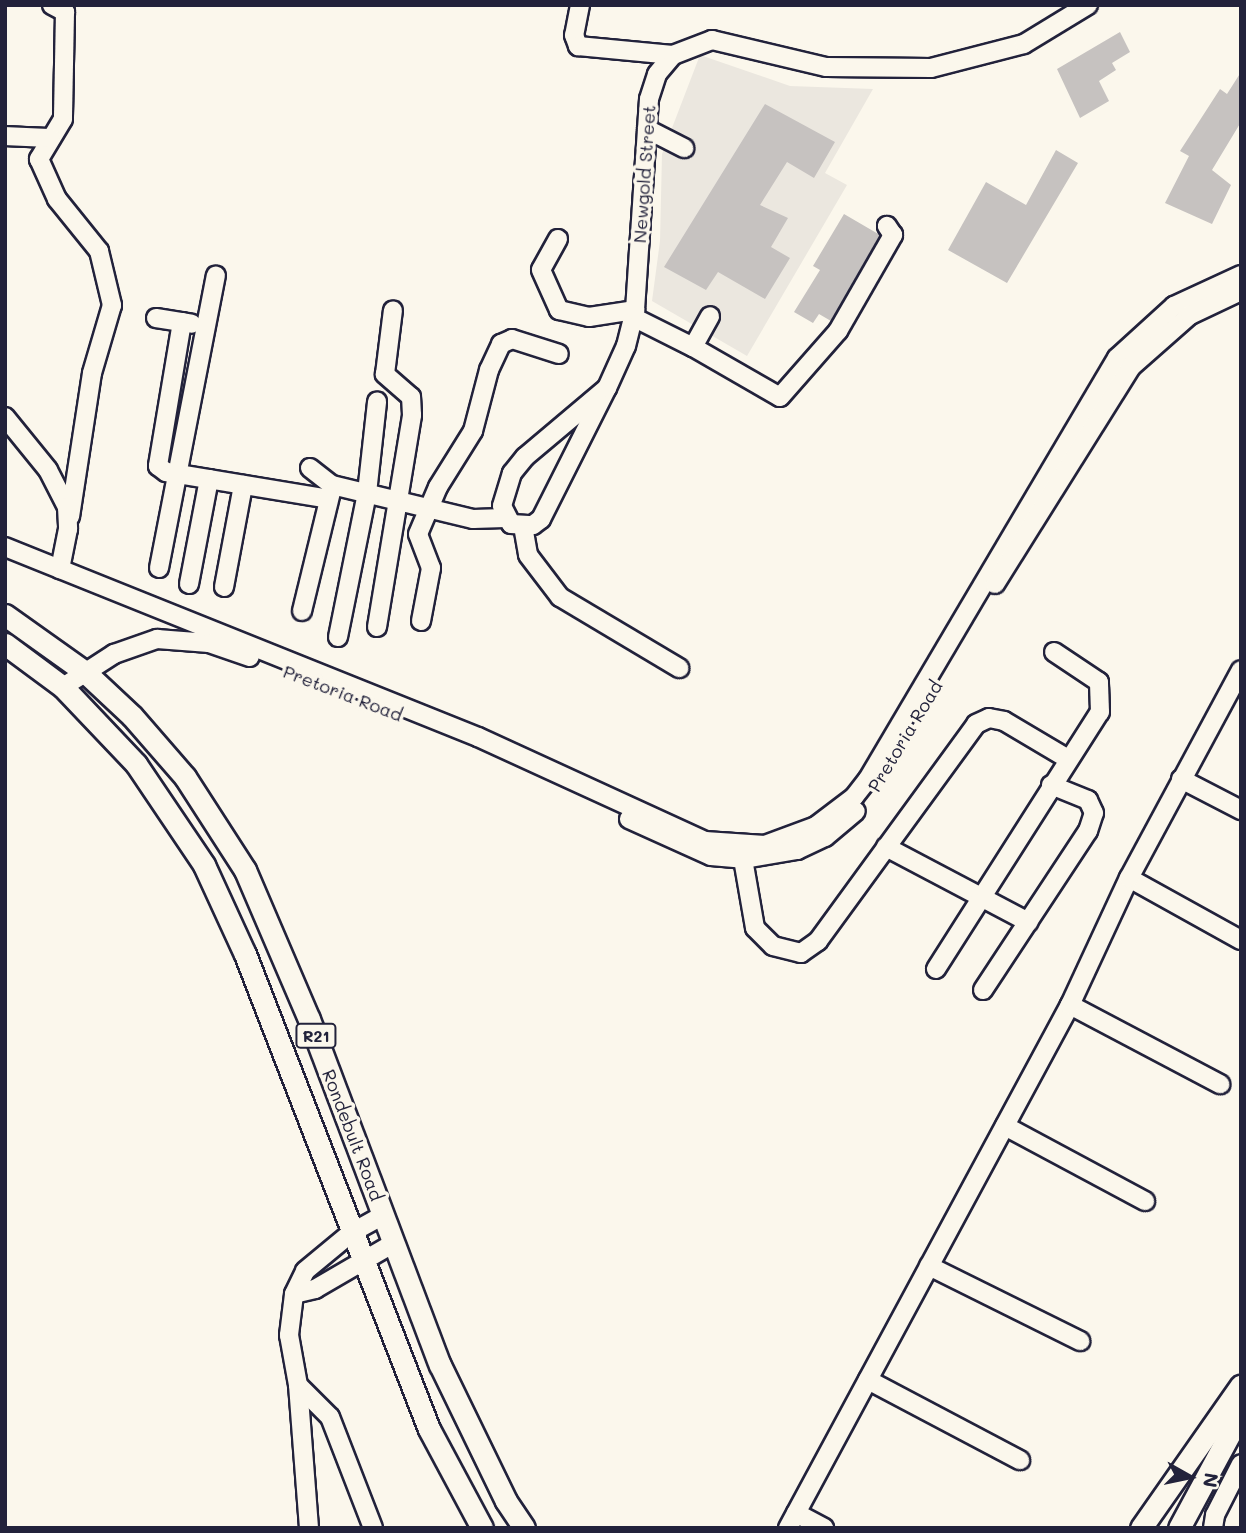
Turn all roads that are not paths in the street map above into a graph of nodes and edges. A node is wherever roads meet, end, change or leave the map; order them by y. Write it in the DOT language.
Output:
graph roads {
  1 [pos="52,5"];
  2 [pos="580,5"];
  3 [pos="1088,5"];
  4 [pos="673,55"];
  5 [pos="647,129"];
  6 [pos="5,136"];
  7 [pos="51,138"];
  8 [pos="684,148"];
  9 [pos="887,226"];
  10 [pos="558,239"];
  11 [pos="1241,275"];
  12 [pos="216,276"];
  13 [pos="1241,290"];
  14 [pos="393,310"];
  15 [pos="635,314"];
  16 [pos="710,316"];
  17 [pos="156,318"];
  18 [pos="182,322"];
  19 [pos="206,326"];
  20 [pos="693,347"];
  21 [pos="559,354"];
  22 [pos="1115,375"];
  23 [pos="607,388"];
  24 [pos="377,402"];
  25 [pos="5,418"];
  26 [pos="310,468"];
  27 [pos="178,474"];
  28 [pos="209,479"];
  29 [pos="243,485"];
  30 [pos="331,492"];
  31 [pos="367,493"];
  32 [pos="398,501"];
  33 [pos="432,509"];
  34 [pos="70,516"];
  35 [pos="505,518"];
  36 [pos="523,526"];
  37 [pos="5,547"];
  38 [pos="159,568"];
  39 [pos="60,569"];
  40 [pos="189,584"];
  41 [pos="224,587"];
  42 [pos="302,611"];
  43 [pos="5,615"];
  44 [pos="421,621"];
  45 [pos="377,627"];
  46 [pos="338,637"];
  47 [pos="5,644"];
  48 [pos="1054,652"];
  49 [pos="266,658"];
  50 [pos="679,668"];
  51 [pos="1241,670"];
  52 [pos="85,672"];
  53 [pos="64,687"];
  54 [pos="414,716"];
  55 [pos="1068,759"];
  56 [pos="1181,779"];
  57 [pos="1051,785"];
  58 [pos="1241,810"];
  59 [pos="886,847"];
  60 [pos="765,851"];
  61 [pos="744,859"];
  62 [pos="1129,878"];
  63 [pos="983,895"];
  64 [pos="1028,922"];
  65 [pos="1241,940"];
  66 [pos="936,969"];
  67 [pos="983,990"];
  68 [pos="1070,1005"];
  69 [pos="1220,1084"];
  70 [pos="1005,1126"];
  71 [pos="1145,1201"];
  72 [pos="383,1214"];
  73 [pos="351,1233"];
  74 [pos="394,1242"];
  75 [pos="363,1260"];
  76 [pos="929,1266"];
  77 [pos="294,1294"];
  78 [pos="1080,1341"];
  79 [pos="869,1380"];
  80 [pos="298,1385"];
  81 [pos="1241,1385"];
  82 [pos="1241,1413"];
  83 [pos="1020,1460"];
  84 [pos="1241,1464"];
  85 [pos="792,1520"];
  86 [pos="309,1528"];
  87 [pos="373,1528"];
  88 [pos="482,1528"];
  89 [pos="524,1528"];
  90 [pos="824,1528"];
  91 [pos="1141,1528"];
  92 [pos="1179,1528"];
  93 [pos="1213,1528"];
  1 -- 7 [label="street"];
  2 -- 4 [label="street"];
  3 -- 4 [label="street"];
  4 -- 5 [label="street, Newgold Street"];
  5 -- 8 [label="street"];
  5 -- 15 [label="street, Newgold Street"];
  6 -- 7 [label="street"];
  7 -- 34 [label="street"];
  9 -- 20 [label="street"];
  10 -- 15 [label="street"];
  11 -- 22 [label="street, Pretoria Road"];
  12 -- 19 [label="street"];
  13 -- 22 [label="street, Pretoria Road"];
  14 -- 32 [label="street"];
  15 -- 20 [label="street"];
  15 -- 23 [label="street, Newgold Street"];
  16 -- 20 [label="street"];
  17 -- 18 [label="street"];
  18 -- 19 [label="street"];
  18 -- 27 [label="street"];
  19 -- 27 [label="street"];
  21 -- 33 [label="street"];
  22 -- 60 [label="street, Pretoria Road"];
  23 -- 35 [label="street"];
  23 -- 36 [label="street, Newgold Street"];
  24 -- 31 [label="street"];
  25 -- 34 [label="street"];
  26 -- 30 [label="street"];
  27 -- 28 [label="street"];
  27 -- 38 [label="street"];
  28 -- 29 [label="street"];
  28 -- 40 [label="street"];
  29 -- 30 [label="street"];
  29 -- 41 [label="street"];
  30 -- 31 [label="street"];
  30 -- 42 [label="street"];
  31 -- 32 [label="street"];
  31 -- 46 [label="street"];
  32 -- 33 [label="street"];
  32 -- 45 [label="street"];
  33 -- 35 [label="street"];
  33 -- 44 [label="street"];
  34 -- 39 [label="street"];
  35 -- 36 [label="street"];
  36 -- 50 [label="street"];
  37 -- 39 [label="street"];
  39 -- 49 [label="street"];
  43 -- 52 [label="main road, Rondebult Road / R21"];
  47 -- 53 [label="main road, Rondebult Road / R21"];
  48 -- 55 [label="street"];
  49 -- 52 [label="street"];
  49 -- 54 [label="street, Pretoria Road"];
  51 -- 56 [label="street"];
  52 -- 53 [label="street"];
  52 -- 72 [label="main road, Rondebult Road / R21"];
  53 -- 73 [label="main road, Rondebult Road / R21"];
  54 -- 60 [label="street, Pretoria Road"];
  54 -- 61 [label="street, Pretoria Road"];
  55 -- 57 [label="street"];
  55 -- 59 [label="street"];
  56 -- 58 [label="street"];
  56 -- 62 [label="street"];
  57 -- 63 [label="street"];
  57 -- 64 [label="street"];
  59 -- 61 [label="street"];
  59 -- 63 [label="street"];
  60 -- 61 [label="street, Pretoria Road"];
  62 -- 65 [label="street"];
  62 -- 68 [label="street"];
  63 -- 64 [label="street"];
  63 -- 66 [label="street"];
  64 -- 67 [label="street"];
  68 -- 69 [label="street"];
  68 -- 70 [label="street"];
  70 -- 71 [label="street"];
  70 -- 76 [label="street"];
  72 -- 73 [label="street"];
  72 -- 74 [label="main road, Rondebult Road / R21"];
  73 -- 75 [label="main road, Rondebult Road / R21"];
  73 -- 77 [label="street"];
  74 -- 75 [label="street"];
  74 -- 89 [label="main road, Rondebult Road / R21"];
  75 -- 77 [label="street"];
  75 -- 88 [label="main road, Rondebult Road / R21"];
  76 -- 78 [label="street"];
  76 -- 79 [label="street"];
  77 -- 80 [label="street"];
  79 -- 83 [label="street"];
  79 -- 85 [label="street"];
  80 -- 86 [label="street"];
  80 -- 87 [label="street"];
  81 -- 91 [label="main road"];
  82 -- 92 [label="main road"];
  84 -- 93 [label="street"];
  85 -- 90 [label="street"];
}
